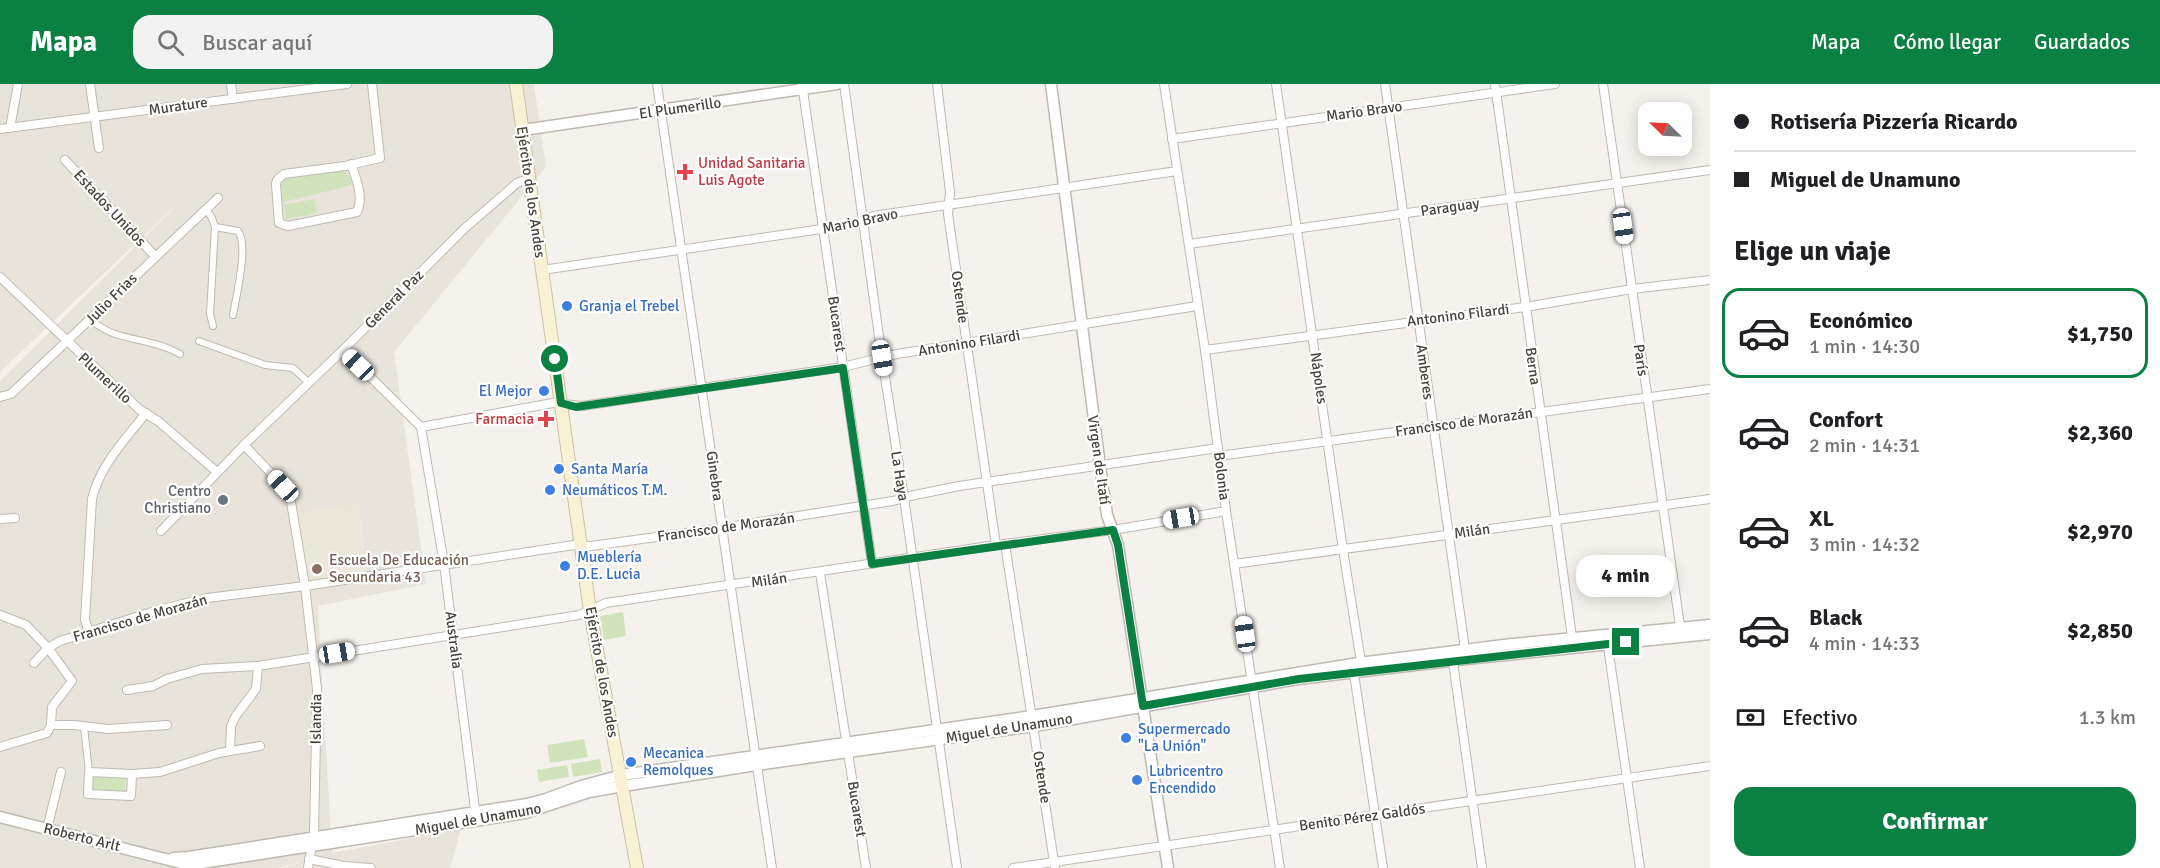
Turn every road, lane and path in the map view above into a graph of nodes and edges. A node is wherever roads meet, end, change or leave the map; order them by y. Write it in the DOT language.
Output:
graph roads {
  1 [pos="18,84"];
  2 [pos="90,84"];
  3 [pos="231,84"];
  4 [pos="347,84"];
  5 [pos="372,84"];
  6 [pos="516,84"];
  7 [pos="657,84"];
  8 [pos="837,84"];
  9 [pos="844,84"];
  10 [pos="937,84"];
  11 [pos="1051,84"];
  12 [pos="1164,84"];
  13 [pos="1276,84"];
  14 [pos="1385,84"];
  15 [pos="1555,84"];
  16 [pos="1603,84"];
  17 [pos="802,87"];
  18 [pos="1495,88"];
  19 [pos="233,99"];
  20 [pos="1389,108"];
  21 [pos="661,110"];
  22 [pos="94,117"];
  23 [pos="1282,122"];
  24 [pos="10,128"];
  25 [pos="0,129"];
  26 [pos="523,130"];
  27 [pos="1172,139"];
  28 [pos="99,148"];
  29 [pos="65,160"];
  30 [pos="351,164"];
  31 [pos="1710,170"];
  32 [pos="1177,171"];
  33 [pos="530,178"];
  34 [pos="1618,183"];
  35 [pos="1065,188"];
  36 [pos="218,198"];
  37 [pos="1510,198"];
  38 [pos="949,205"];
  39 [pos="206,209"];
  40 [pos="1403,214"];
  41 [pos="864,220"];
  42 [pos="215,227"];
  43 [pos="824,228"];
  44 [pos="1297,228"];
  45 [pos="1189,244"];
  46 [pos="682,250"];
  47 [pos="155,256"];
  48 [pos="542,270"];
  49 [pos="0,277"];
  50 [pos="1710,280"];
  51 [pos="1632,289"];
  52 [pos="1197,306"];
  53 [pos="1525,306"];
  54 [pos="233,315"];
  55 [pos="89,320"];
  56 [pos="1418,320"];
  57 [pos="213,326"];
  58 [pos="1081,326"];
  59 [pos="1313,335"];
  60 [pos="199,341"];
  61 [pos="67,342"];
  62 [pos="967,343"];
  63 [pos="343,350"];
  64 [pos="1205,350"];
  65 [pos="180,354"];
  66 [pos="882,358"];
  67 [pos="843,368"];
  68 [pos="309,383"];
  69 [pos="703,389"];
  70 [pos="1710,389"];
  71 [pos="2,397"];
  72 [pos="1646,397"];
  73 [pos="561,403"];
  74 [pos="1539,411"];
  75 [pos="146,413"];
  76 [pos="1434,426"];
  77 [pos="421,427"];
  78 [pos="1328,442"];
  79 [pos="244,445"];
  80 [pos="1219,452"];
  81 [pos="1100,466"];
  82 [pos="217,472"];
  83 [pos="988,482"];
  84 [pos="904,498"];
  85 [pos="1710,499"];
  86 [pos="864,506"];
  87 [pos="1662,506"];
  88 [pos="1226,511"];
  89 [pos="15,518"];
  90 [pos="0,519"];
  91 [pos="1555,519"];
  92 [pos="722,528"];
  93 [pos="1113,530"];
  94 [pos="161,531"];
  95 [pos="1449,534"];
  96 [pos="1001,545"];
  97 [pos="582,546"];
  98 [pos="1343,550"];
  99 [pos="912,557"];
  100 [pos="444,564"];
  101 [pos="872,564"];
  102 [pos="1234,564"];
  103 [pos="820,573"];
  104 [pos="305,586"];
  105 [pos="730,586"];
  106 [pos="590,611"];
  107 [pos="0,615"];
  108 [pos="1710,625"];
  109 [pos="89,632"];
  110 [pos="1680,632"];
  111 [pos="453,634"];
  112 [pos="1710,634"];
  113 [pos="1607,640"];
  114 [pos="1572,643"];
  115 [pos="48,648"];
  116 [pos="1466,654"];
  117 [pos="1452,656"];
  118 [pos="314,657"];
  119 [pos="34,663"];
  120 [pos="258,666"];
  121 [pos="1357,667"];
  122 [pos="1253,684"];
  123 [pos="127,690"];
  124 [pos="1142,702"];
  125 [pos="1033,721"];
  126 [pos="51,725"];
  127 [pos="167,725"];
  128 [pos="84,727"];
  129 [pos="937,734"];
  130 [pos="260,746"];
  131 [pos="0,747"];
  132 [pos="847,747"];
  133 [pos="230,751"];
  134 [pos="756,760"];
  135 [pos="1710,765"];
  136 [pos="61,772"];
  137 [pos="89,772"];
  138 [pos="132,774"];
  139 [pos="1627,778"];
  140 [pos="622,781"];
  141 [pos="1473,801"];
  142 [pos="1375,814"];
  143 [pos="0,817"];
  144 [pos="476,817"];
  145 [pos="47,829"];
  146 [pos="1275,830"];
  147 [pos="313,842"];
  148 [pos="1166,845"];
  149 [pos="309,864"];
  150 [pos="1055,865"];
  151 [pos="371,868"];
  152 [pos="637,868"];
  153 [pos="772,868"];
  154 [pos="866,868"];
  155 [pos="957,868"];
  156 [pos="1013,868"];
  157 [pos="1168,868"];
  158 [pos="1280,868"];
  159 [pos="1383,868"];
  160 [pos="1482,868"];
  161 [pos="1640,868"];
  1 -- 24 [label="street"];
  2 -- 22 [label="street"];
  3 -- 19 [label="street"];
  4 -- 19 [label="street, Murature"];
  5 -- 30 [label="street"];
  6 -- 26 [label="main road, Ejército de los Andes"];
  7 -- 21 [label="street, Ginebra"];
  8 -- 17 [label="street, El Plumerillo"];
  9 -- 41 [label="street, La Haya"];
  10 -- 38 [label="street, Ostende"];
  11 -- 35 [label="street, Virgen de Itatí"];
  12 -- 27 [label="street, Bolonia"];
  13 -- 23 [label="street, Nápoles"];
  14 -- 20 [label="street, Amberes"];
  15 -- 18 [label="street, Mario Bravo"];
  16 -- 34 [label="street, París"];
  17 -- 21 [label="street, El Plumerillo"];
  17 -- 43 [label="street, Bucarest"];
  18 -- 20 [label="street, Mario Bravo"];
  18 -- 37 [label="street, Berna"];
  19 -- 22 [label="street, Murature"];
  20 -- 23 [label="street, Mario Bravo"];
  20 -- 40 [label="street, Amberes"];
  21 -- 26 [label="street, El Plumerillo"];
  21 -- 46 [label="street, Ginebra"];
  22 -- 24 [label="street, Murature"];
  22 -- 28 [label="street"];
  23 -- 27 [label="street, Mario Bravo"];
  23 -- 44 [label="street, Nápoles"];
  24 -- 25 [label="street, Murature"];
  26 -- 33 [label="main road, Ejército de los Andes"];
  27 -- 32 [label="street, Bolonia"];
  29 -- 47 [label="street, Estados Unidos"];
  30 -- 30 [label="street"];
  31 -- 34 [label="street, Paraguay"];
  32 -- 35 [label="street, Mario Bravo"];
  32 -- 45 [label="street, Bolonia"];
  33 -- 48 [label="main road, Ejército de los Andes"];
  33 -- 63 [label="street, General Paz"];
  34 -- 37 [label="street, Paraguay"];
  34 -- 51 [label="street, París"];
  35 -- 38 [label="street, Mario Bravo"];
  35 -- 58 [label="street, Virgen de Itatí"];
  36 -- 39 [label="street, Julio Frias"];
  37 -- 40 [label="street, Paraguay"];
  37 -- 53 [label="street, Berna"];
  38 -- 41 [label="street, Mario Bravo"];
  38 -- 62 [label="street, Ostende"];
  39 -- 42 [label="street"];
  39 -- 47 [label="street, Julio Frias"];
  40 -- 44 [label="street, Paraguay"];
  40 -- 56 [label="street, Amberes"];
  41 -- 43 [label="street, Mario Bravo"];
  41 -- 66 [label="street, La Haya"];
  42 -- 54 [label="street"];
  42 -- 57 [label="street"];
  43 -- 46 [label="street, Mario Bravo"];
  43 -- 67 [label="street, Bucarest"];
  44 -- 45 [label="street, Paraguay"];
  44 -- 59 [label="street, Nápoles"];
  45 -- 52 [label="street, Bolonia"];
  46 -- 48 [label="street, Mario Bravo"];
  46 -- 69 [label="street, Ginebra"];
  47 -- 55 [label="street, Julio Frias"];
  48 -- 73 [label="main road, Ejército de los Andes"];
  49 -- 61 [label="street, Plumerillo"];
  50 -- 51 [label="street, Antonino Filardi"];
  51 -- 53 [label="street, Antonino Filardi"];
  51 -- 72 [label="street, París"];
  52 -- 58 [label="street, Antonino Filardi"];
  52 -- 64 [label="street, Bolonia"];
  53 -- 56 [label="street, Antonino Filardi"];
  53 -- 74 [label="street, Berna"];
  55 -- 61 [label="street, Julio Frias"];
  55 -- 65 [label="street"];
  56 -- 59 [label="street, Antonino Filardi"];
  56 -- 76 [label="street, Amberes"];
  58 -- 62 [label="street, Antonino Filardi"];
  58 -- 81 [label="street, Virgen de Itatí"];
  59 -- 64 [label="street, Antonino Filardi"];
  59 -- 78 [label="street, Nápoles"];
  60 -- 68 [label="street"];
  61 -- 71 [label="street, Julio Frias"];
  61 -- 75 [label="street, Plumerillo"];
  62 -- 66 [label="street, Antonino Filardi"];
  62 -- 83 [label="street, Ostende"];
  63 -- 68 [label="street, General Paz"];
  63 -- 77 [label="street"];
  64 -- 80 [label="street, Bolonia"];
  66 -- 67 [label="street, Antonino Filardi"];
  66 -- 84 [label="street, La Haya"];
  67 -- 69 [label="street, Antonino Filardi"];
  67 -- 86 [label="street, Bucarest"];
  68 -- 79 [label="street, General Paz"];
  69 -- 73 [label="street, Antonino Filardi"];
  69 -- 92 [label="street, Ginebra"];
  70 -- 72 [label="street, Francisco de Morazán"];
  72 -- 74 [label="street, Francisco de Morazán"];
  72 -- 87 [label="street, París"];
  73 -- 77 [label="street, Antonino Filardi"];
  73 -- 97 [label="main road, Ejército de los Andes"];
  74 -- 76 [label="street, Francisco de Morazán"];
  74 -- 91 [label="street, Berna"];
  75 -- 82 [label="street, Plumerillo"];
  75 -- 109 [label="street"];
  76 -- 78 [label="street, Francisco de Morazán"];
  76 -- 95 [label="street, Amberes"];
  77 -- 100 [label="street, Australia"];
  78 -- 80 [label="street, Francisco de Morazán"];
  78 -- 98 [label="street, Nápoles"];
  79 -- 82 [label="street, General Paz"];
  79 -- 104 [label="street, Islandia"];
  80 -- 81 [label="street, Francisco de Morazán"];
  80 -- 88 [label="street, Bolonia"];
  81 -- 83 [label="street, Francisco de Morazán"];
  81 -- 93 [label="street, Virgen de Itatí"];
  82 -- 94 [label="street, General Paz"];
  83 -- 84 [label="street, Francisco de Morazán"];
  83 -- 96 [label="street, Ostende"];
  84 -- 86 [label="street, Francisco de Morazán"];
  84 -- 99 [label="street, La Haya"];
  85 -- 87 [label="street, Milán"];
  86 -- 92 [label="street, Francisco de Morazán"];
  86 -- 101 [label="street, Bucarest"];
  87 -- 91 [label="street, Milán"];
  87 -- 110 [label="street, París"];
  88 -- 93 [label="street, Milán"];
  88 -- 102 [label="street, Bolonia"];
  89 -- 90 [label="street"];
  91 -- 95 [label="street, Milán"];
  91 -- 114 [label="street, Berna"];
  92 -- 97 [label="street, Francisco de Morazán"];
  92 -- 105 [label="street, Ginebra"];
  93 -- 96 [label="street, Milán"];
  93 -- 124 [label="street, Virgen de Itatí"];
  95 -- 98 [label="street, Milán"];
  95 -- 116 [label="street, Amberes"];
  96 -- 99 [label="street, Milán"];
  96 -- 125 [label="street, Ostende"];
  97 -- 100 [label="street, Francisco de Morazán"];
  97 -- 106 [label="main road, Ejército de los Andes"];
  98 -- 102 [label="street, Milán"];
  98 -- 121 [label="street, Nápoles"];
  99 -- 101 [label="street, Milán"];
  99 -- 129 [label="street, La Haya"];
  100 -- 104 [label="street, Francisco de Morazán"];
  100 -- 111 [label="street, Australia"];
  101 -- 103 [label="street, Milán"];
  102 -- 122 [label="street, Bolonia"];
  103 -- 105 [label="street, Milán"];
  103 -- 132 [label="street, Bucarest"];
  104 -- 109 [label="street, Francisco de Morazán"];
  104 -- 118 [label="street, Islandia"];
  105 -- 106 [label="street, Milán"];
  105 -- 134 [label="street, Ginebra"];
  106 -- 111 [label="street, Milán"];
  106 -- 140 [label="main road, Ejército de los Andes"];
  107 -- 115 [label="street"];
  108 -- 110 [label="street, Miguel de Unamuno"];
  109 -- 115 [label="street, Francisco de Morazán"];
  110 -- 112 [label="street, Miguel de Unamuno"];
  110 -- 113 [label="street, Miguel de Unamuno"];
  111 -- 118 [label="street, Milán"];
  111 -- 144 [label="street, Australia"];
  113 -- 114 [label="street, Miguel de Unamuno"];
  113 -- 139 [label="street"];
  114 -- 116 [label="street, Miguel de Unamuno"];
  115 -- 119 [label="street"];
  115 -- 126 [label="street"];
  116 -- 117 [label="street, Miguel de Unamuno"];
  117 -- 121 [label="street, Miguel de Unamuno"];
  117 -- 141 [label="street"];
  118 -- 120 [label="street, Milán"];
  118 -- 147 [label="street, Islandia"];
  120 -- 123 [label="street, Milán"];
  120 -- 133 [label="street"];
  121 -- 122 [label="street, Miguel de Unamuno"];
  121 -- 142 [label="street, Nápoles"];
  122 -- 124 [label="street, Miguel de Unamuno"];
  122 -- 146 [label="street, Bolonia"];
  124 -- 125 [label="street, Miguel de Unamuno"];
  124 -- 148 [label="street, Virgen de Itatí"];
  125 -- 129 [label="street, Miguel de Unamuno"];
  125 -- 150 [label="street, Ostende"];
  126 -- 128 [label="street"];
  126 -- 131 [label="street"];
  127 -- 128 [label="street"];
  128 -- 137 [label="street"];
  129 -- 132 [label="street, Miguel de Unamuno"];
  129 -- 155 [label="street, La Haya"];
  130 -- 133 [label="street"];
  132 -- 134 [label="street, Miguel de Unamuno"];
  132 -- 154 [label="street, Bucarest"];
  133 -- 138 [label="street"];
  134 -- 140 [label="street, Miguel de Unamuno"];
  134 -- 153 [label="street, Ginebra"];
  135 -- 139 [label="street, Benito Pérez Galdós"];
  136 -- 145 [label="street"];
  137 -- 138 [label="street"];
  137 -- 138 [label="street"];
  139 -- 141 [label="street, Benito Pérez Galdós"];
  139 -- 161 [label="street"];
  140 -- 144 [label="street, Miguel de Unamuno"];
  140 -- 152 [label="main road, Ejército de los Andes"];
  141 -- 142 [label="street, Benito Pérez Galdós"];
  141 -- 160 [label="street"];
  142 -- 146 [label="street, Benito Pérez Galdós"];
  142 -- 159 [label="street, Nápoles"];
  143 -- 145 [label="street, Roberto Arlt"];
  144 -- 147 [label="street, Miguel de Unamuno"];
  145 -- 147 [label="street, Roberto Arlt"];
  146 -- 148 [label="street, Benito Pérez Galdós"];
  146 -- 158 [label="street, Bolonia"];
  147 -- 149 [label="street, Islandia"];
  148 -- 150 [label="street, Benito Pérez Galdós"];
  148 -- 157 [label="street, Virgen de Itatí"];
  149 -- 151 [label="street"];
  150 -- 156 [label="street, Benito Pérez Galdós"];
}
